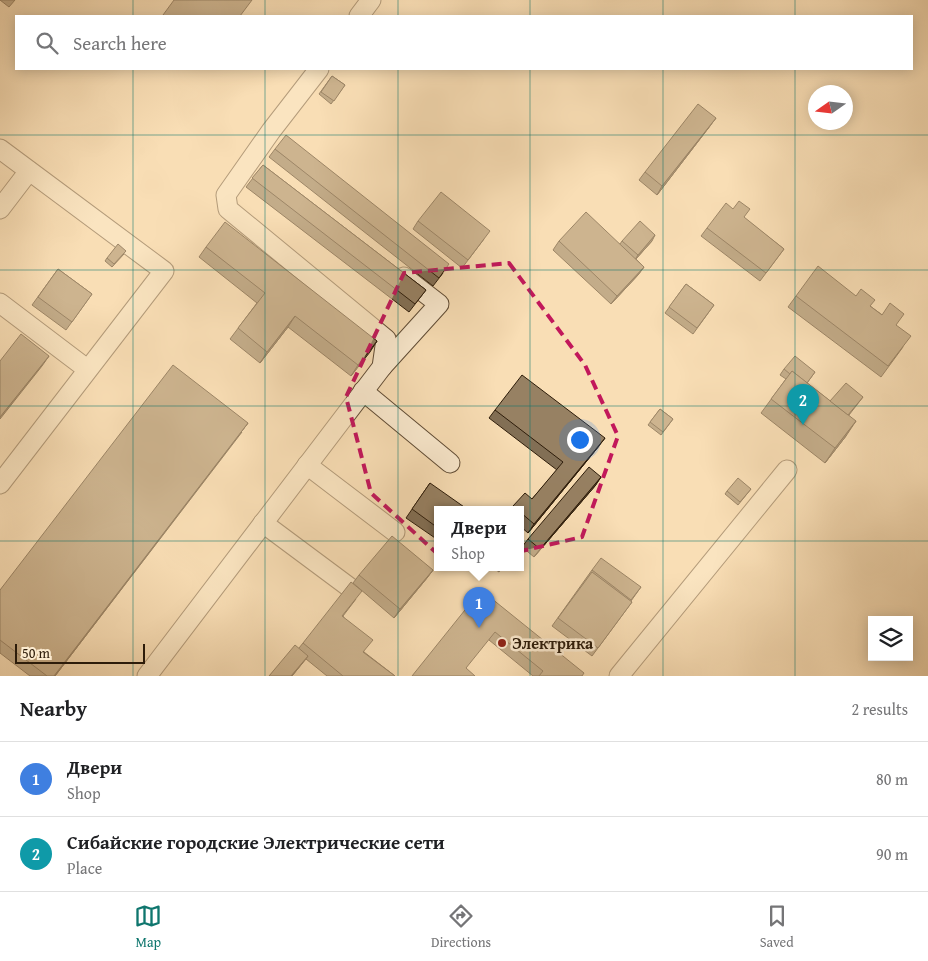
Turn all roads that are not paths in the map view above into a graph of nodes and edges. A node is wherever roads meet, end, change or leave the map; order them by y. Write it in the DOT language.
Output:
graph roads {
  1 [pos="371,0"];
  2 [pos="360,15"];
  3 [pos="317,70"];
  4 [pos="0,149"];
  5 [pos="30,171"];
  6 [pos="0,209"];
  7 [pos="393,268"];
  8 [pos="0,303"];
  9 [pos="382,367"];
  10 [pos="87,369"];
  11 [pos="363,392"];
  12 [pos="450,463"];
  13 [pos="307,465"];
  14 [pos="787,470"];
  15 [pos="0,484"];
  16 [pos="263,523"];
  17 [pos="394,532"];
  18 [pos="349,587"];
  19 [pos="147,676"];
  20 [pos="619,676"];
  1 -- 2 [label="lane"];
  3 -- 9 [label="lane"];
  4 -- 5 [label="lane"];
  5 -- 6 [label="lane"];
  5 -- 10 [label="lane"];
  7 -- 9 [label="lane"];
  8 -- 10 [label="lane"];
  9 -- 11 [label="lane"];
  10 -- 15 [label="lane"];
  11 -- 12 [label="lane"];
  11 -- 13 [label="lane"];
  13 -- 16 [label="lane"];
  13 -- 17 [label="lane"];
  14 -- 20 [label="lane"];
  16 -- 18 [label="lane"];
  16 -- 19 [label="lane"];
}
